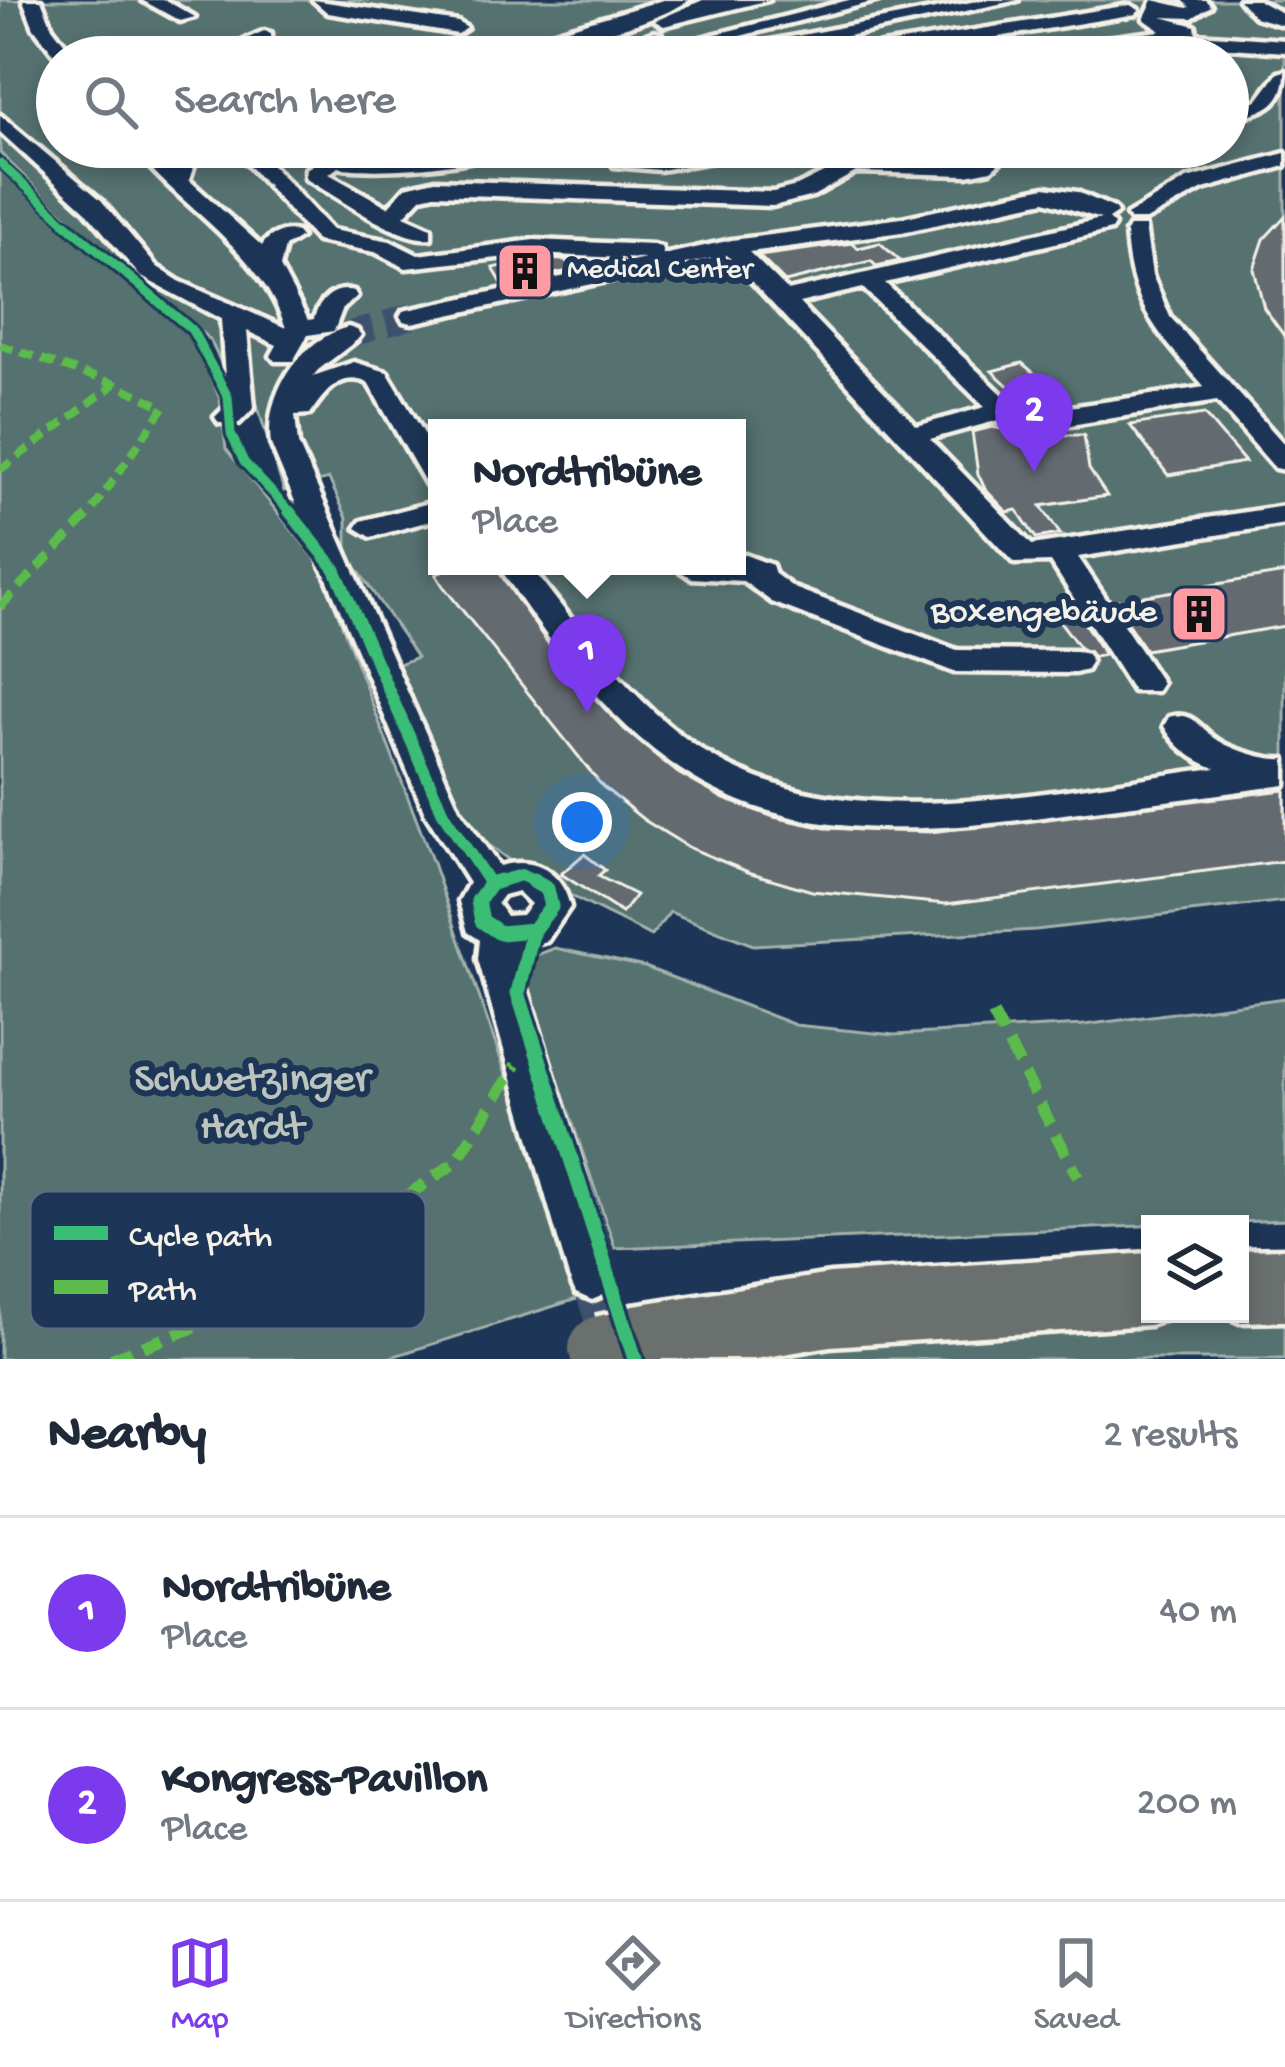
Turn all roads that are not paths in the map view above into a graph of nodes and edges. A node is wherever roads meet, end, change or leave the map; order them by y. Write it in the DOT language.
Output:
graph roads {
  1 [pos="32,0"];
  2 [pos="151,0"];
  3 [pos="297,0"];
  4 [pos="395,0"];
  5 [pos="719,0"];
  6 [pos="760,0"];
  7 [pos="872,0"];
  8 [pos="930,0"];
  9 [pos="1009,0"];
  10 [pos="320,2"];
  11 [pos="1197,4"];
  12 [pos="820,5"];
  13 [pos="1128,5"];
  14 [pos="1255,6"];
  15 [pos="681,8"];
  16 [pos="1156,16"];
  17 [pos="186,17"];
  18 [pos="1285,22"];
  19 [pos="458,28"];
  20 [pos="49,36"];
  21 [pos="566,36"];
  22 [pos="594,36"];
  23 [pos="669,36"];
  24 [pos="710,36"];
  25 [pos="826,36"];
  26 [pos="959,36"];
  27 [pos="1121,36"];
  28 [pos="1212,36"];
  29 [pos="1230,36"];
  30 [pos="1249,41"];
  31 [pos="1285,45"];
  32 [pos="1284,76"];
  33 [pos="1249,108"];
  34 [pos="0,121"];
  35 [pos="36,154"];
  36 [pos="1285,159"];
  37 [pos="52,168"];
  38 [pos="163,168"];
  39 [pos="181,168"];
  40 [pos="262,168"];
  41 [pos="317,168"];
  42 [pos="513,168"];
  43 [pos="847,168"];
  44 [pos="938,168"];
  45 [pos="971,168"];
  46 [pos="1181,168"];
  47 [pos="178,183"];
  48 [pos="532,191"];
  49 [pos="1172,193"];
  50 [pos="390,218"];
  51 [pos="1104,219"];
  52 [pos="1137,223"];
  53 [pos="423,233"];
  54 [pos="289,237"];
  55 [pos="732,247"];
  56 [pos="696,255"];
  57 [pos="268,267"];
  58 [pos="868,280"];
  59 [pos="345,296"];
  60 [pos="782,300"];
  61 [pos="412,316"];
  62 [pos="233,317"];
  63 [pos="296,335"];
  64 [pos="348,335"];
  65 [pos="1222,392"];
  66 [pos="1002,411"];
  67 [pos="229,417"];
  68 [pos="280,431"];
  69 [pos="910,436"];
  70 [pos="1285,463"];
  71 [pos="428,464"];
  72 [pos="428,512"];
  73 [pos="1285,515"];
  74 [pos="371,528"];
  75 [pos="1059,551"];
  76 [pos="753,569"];
  77 [pos="522,575"];
  78 [pos="1075,662"];
  79 [pos="1145,682"];
  80 [pos="1181,726"];
  81 [pos="1282,772"];
  82 [pos="490,884"];
  83 [pos="500,933"];
  84 [pos="592,1277"];
  85 [pos="1285,1285"];
  86 [pos="1249,1286"];
  87 [pos="1141,1290"];
  88 [pos="599,1350"];
  1 -- 20 [label="lane"];
  2 -- 17 [label="lane"];
  3 -- 10 [label="lane"];
  4 -- 10 [label="lane"];
  5 -- 15 [label="lane"];
  6 -- 15 [label="lane"];
  7 -- 12 [label="lane"];
  8 -- 12 [label="lane"];
  9 -- 25 [label="lane"];
  10 -- 19 [label="lane"];
  11 -- 16 [label="lane"];
  11 -- 29 [label="lane"];
  12 -- 23 [label="lane"];
  12 -- 24 [label="lane"];
  13 -- 16 [label="lane"];
  13 -- 26 [label="lane"];
  14 -- 18 [label="lane"];
  14 -- 31 [label="lane"];
  15 -- 21 [label="lane"];
  15 -- 22 [label="lane"];
  16 -- 27 [label="lane"];
  16 -- 28 [label="lane"];
  30 -- 31 [label="lane"];
  32 -- 33 [label="lane"];
  34 -- 35 [label="lane"];
  36 -- 49 [label="lane"];
  37 -- 62 [label="lane"];
  38 -- 47 [label="lane"];
  39 -- 47 [label="lane"];
  40 -- 56 [label="lane"];
  41 -- 50 [label="lane"];
  42 -- 48 [label="lane"];
  43 -- 48 [label="lane"];
  44 -- 45 [label="lane"];
  46 -- 49 [label="lane"];
  47 -- 57 [label="lane"];
  48 -- 50 [label="lane"];
  49 -- 52 [label="lane"];
  50 -- 53 [label="lane"];
  51 -- 52 [label="lane"];
  51 -- 55 [label="lane"];
  51 -- 58 [label="lane"];
  52 -- 65 [label="lane"];
  54 -- 57 [label="lane"];
  55 -- 56 [label="lane"];
  55 -- 60 [label="lane"];
  56 -- 61 [label="lane"];
  57 -- 63 [label="lane"];
  58 -- 60 [label="lane"];
  58 -- 66 [label="lane"];
  59 -- 63 [label="lane"];
  60 -- 69 [label="lane"];
  62 -- 63 [label="lane"];
  62 -- 67 [label="lane"];
  63 -- 68 [label="lane"];
  64 -- 68 [label="lane"];
  65 -- 66 [label="lane"];
  65 -- 70 [label="lane"];
  66 -- 69 [label="lane"];
  68 -- 71 [label="lane"];
  68 -- 82 [label="lane"];
  69 -- 75 [label="lane"];
  72 -- 74 [label="lane"];
  73 -- 75 [label="lane"];
  75 -- 79 [label="lane"];
  76 -- 78 [label="lane"];
  77 -- 81 [label="lane"];
  80 -- 81 [label="lane"];
  82 -- 83 [label="lane"];
  82 -- 83 [label="lane"];
  83 -- 84 [label="lane"];
  85 -- 86 [label="highway"];
  87 -- 88 [label="highway"];
}
